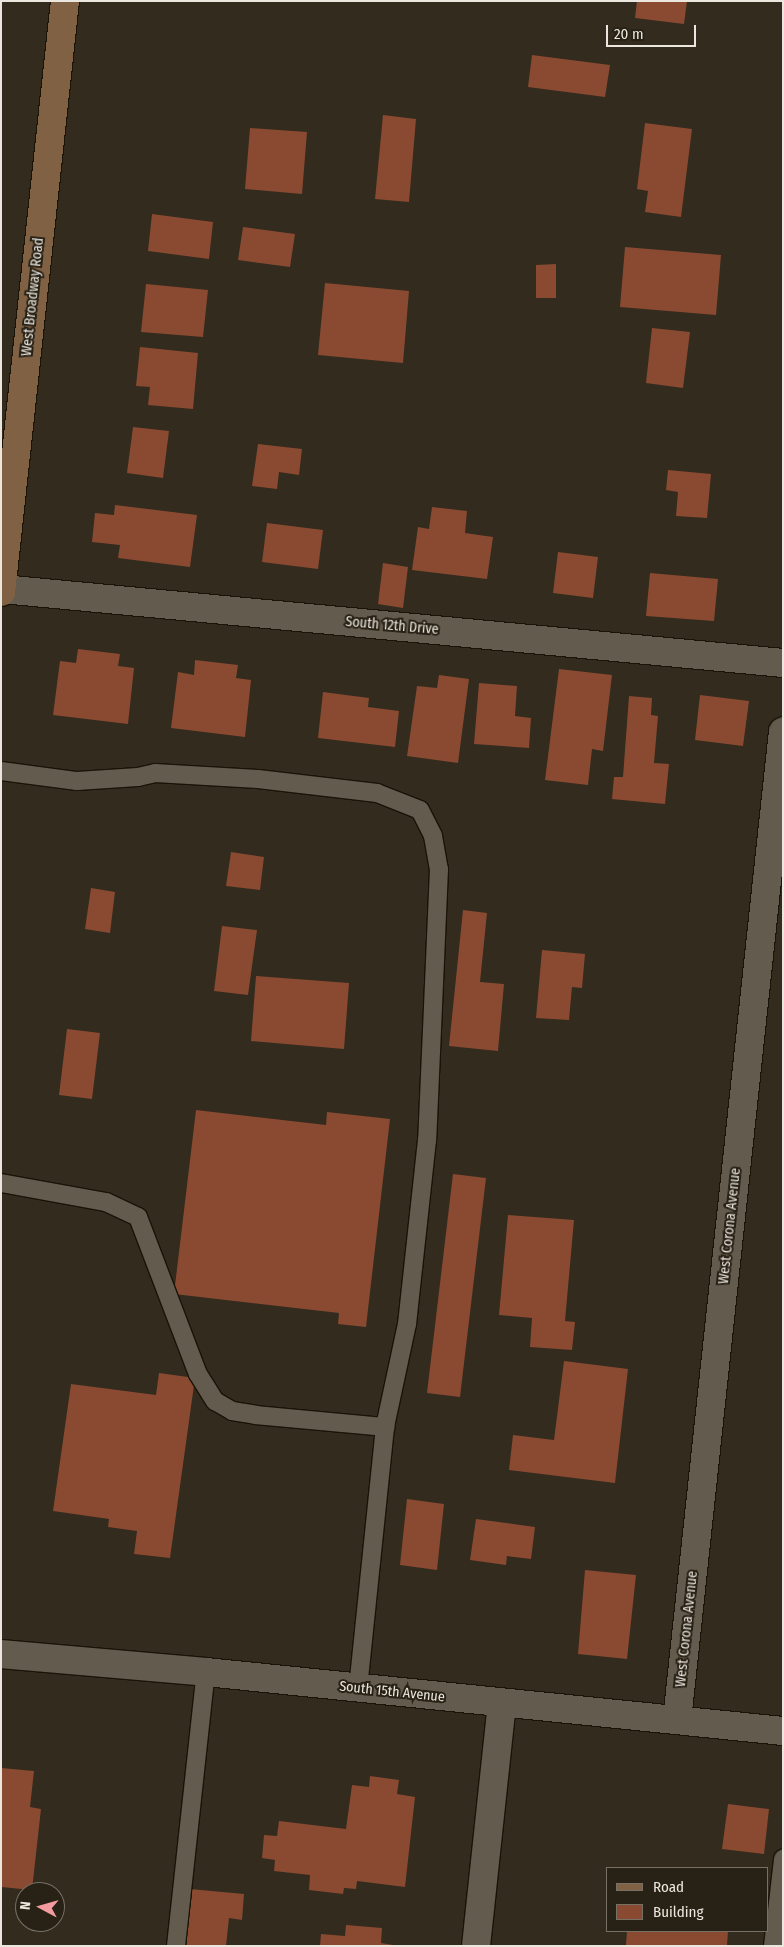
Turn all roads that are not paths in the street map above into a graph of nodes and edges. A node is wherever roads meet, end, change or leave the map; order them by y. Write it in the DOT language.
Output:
graph roads {
  1 [pos="65,1"];
  2 [pos="1,591"];
  3 [pos="783,663"];
  4 [pos="783,732"];
  5 [pos="1,771"];
  6 [pos="1,1183"];
  7 [pos="385,1427"];
  8 [pos="1,1654"];
  9 [pos="206,1672"];
  10 [pos="358,1688"];
  11 [pos="502,1704"];
  12 [pos="677,1720"];
  13 [pos="783,1731"];
  14 [pos="783,1859"];
  15 [pos="176,1946"];
  16 [pos="476,1946"];
  17 [pos="773,1946"];
  1 -- 2 [label="main road, West Broadway Road"];
  2 -- 3 [label="street, South 12th Drive"];
  4 -- 12 [label="street, West Corona Avenue"];
  5 -- 7 [label="lane"];
  6 -- 7 [label="lane"];
  7 -- 10 [label="lane"];
  8 -- 9 [label="street, South 15th Avenue"];
  9 -- 10 [label="street, South 15th Avenue"];
  9 -- 15 [label="lane"];
  10 -- 11 [label="street, South 15th Avenue"];
  11 -- 12 [label="street, South 15th Avenue"];
  11 -- 16 [label="street"];
  12 -- 13 [label="street, South 15th Avenue"];
  14 -- 17 [label="lane"];
}
